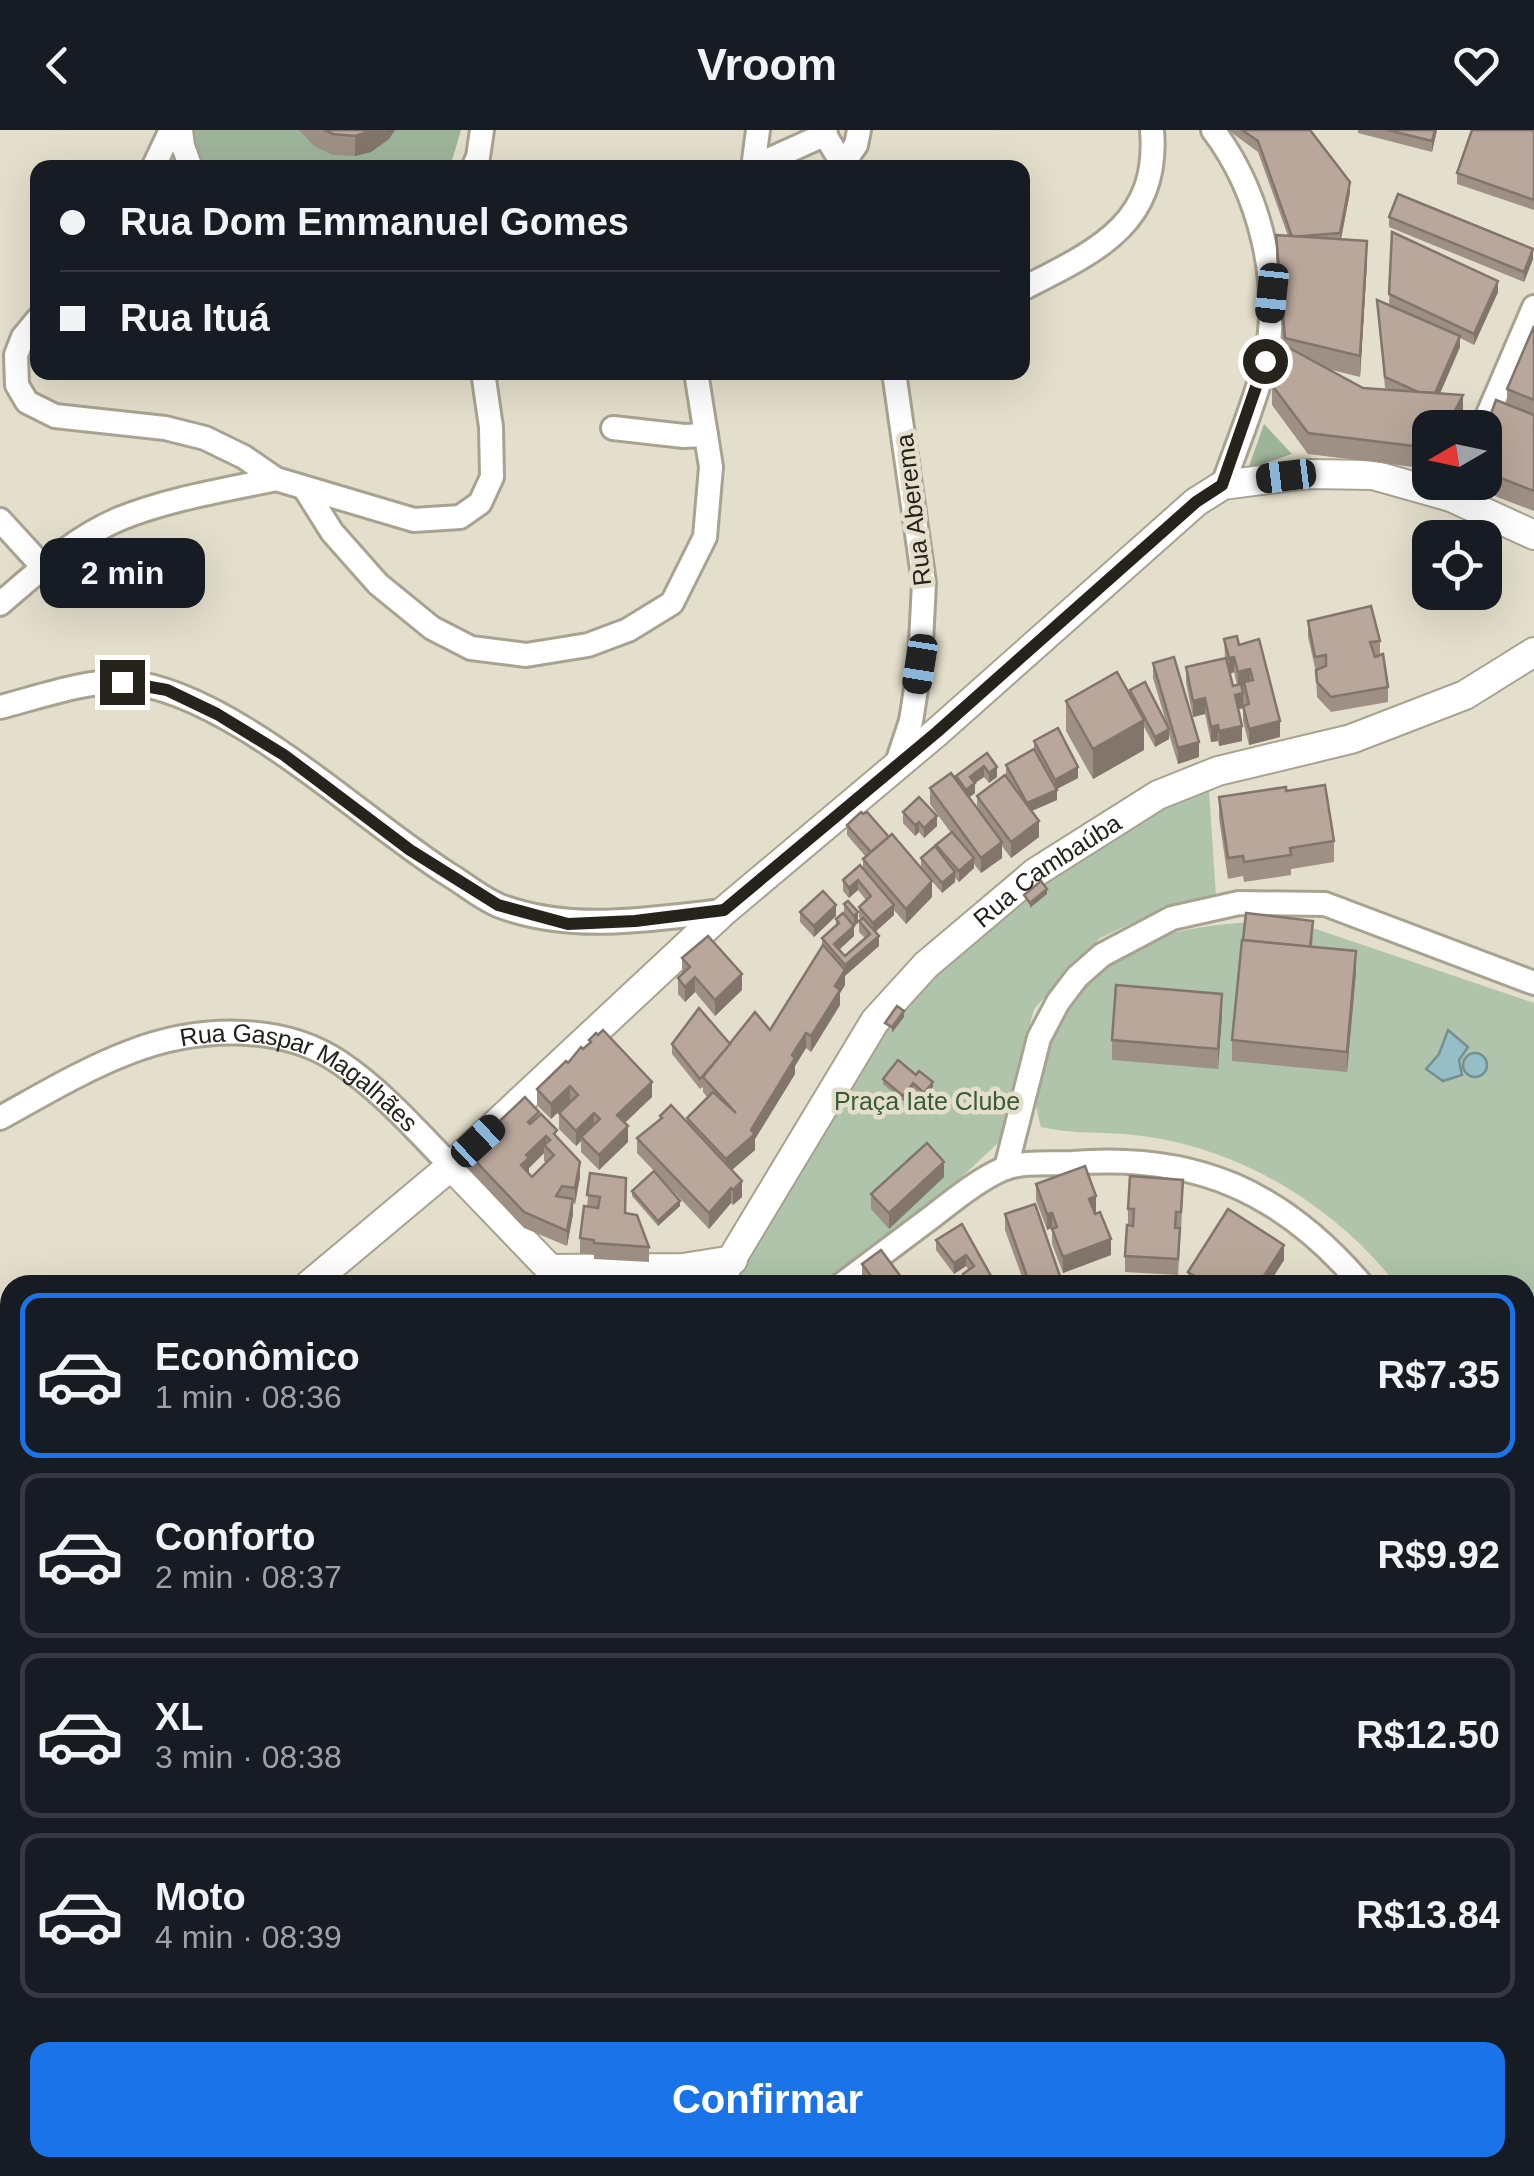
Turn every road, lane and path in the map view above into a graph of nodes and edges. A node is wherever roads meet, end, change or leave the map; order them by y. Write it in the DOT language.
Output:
graph roads {
  1 [pos="172,130"];
  2 [pos="181,130"];
  3 [pos="482,130"];
  4 [pos="758,130"];
  5 [pos="859,130"];
  6 [pos="1152,130"];
  7 [pos="1213,130"];
  8 [pos="824,132"];
  9 [pos="157,160"];
  10 [pos="189,160"];
  11 [pos="477,160"];
  12 [pos="754,160"];
  13 [pos="767,160"];
  14 [pos="841,160"];
  15 [pos="847,160"];
  16 [pos="1030,284"];
  17 [pos="1534,308"];
  18 [pos="30,329"];
  19 [pos="484,380"];
  20 [pos="697,380"];
  21 [pos="902,380"];
  22 [pos="1490,410"];
  23 [pos="613,428"];
  24 [pos="706,435"];
  25 [pos="276,479"];
  26 [pos="1412,482"];
  27 [pos="1222,485"];
  28 [pos="305,489"];
  29 [pos="1472,500"];
  30 [pos="0,520"];
  31 [pos="1534,535"];
  32 [pos="43,568"];
  33 [pos="0,604"];
  34 [pos="1534,652"];
  35 [pos="0,708"];
  36 [pos="896,766"];
  37 [pos="724,910"];
  38 [pos="1534,983"];
  39 [pos="0,1118"];
  40 [pos="451,1166"];
  41 [pos="1006,1168"];
  42 [pos="733,1260"];
  43 [pos="322,1275"];
  44 [pos="549,1275"];
  45 [pos="699,1275"];
  46 [pos="723,1275"];
  47 [pos="854,1275"];
  48 [pos="1352,1275"];
  1 -- 9 [label="street"];
  2 -- 10 [label="street"];
  3 -- 11 [label="street"];
  4 -- 12 [label="street"];
  5 -- 15 [label="street"];
  6 -- 16 [label="street"];
  7 -- 27 [label="street"];
  8 -- 13 [label="street"];
  8 -- 14 [label="street"];
  17 -- 22 [label="street"];
  18 -- 25 [label="street"];
  19 -- 28 [label="street"];
  20 -- 24 [label="street"];
  21 -- 36 [label="street, Rua Aberema"];
  23 -- 24 [label="street"];
  24 -- 28 [label="street"];
  25 -- 28 [label="street"];
  25 -- 32 [label="street"];
  26 -- 27 [label="street"];
  27 -- 36 [label="street"];
  29 -- 31 [label="street"];
  30 -- 32 [label="street"];
  32 -- 33 [label="street"];
  34 -- 42 [label="street, Rua Cambaúba"];
  35 -- 37 [label="street"];
  36 -- 37 [label="street"];
  37 -- 40 [label="street"];
  38 -- 41 [label="street"];
  39 -- 40 [label="street, Rua Gaspar Magalhães"];
  40 -- 43 [label="street"];
  40 -- 44 [label="street, Rua Gaspar Magalhães"];
  41 -- 47 [label="street"];
  41 -- 48 [label="street"];
  42 -- 45 [label="street, Rua Gaspar Magalhães"];
  42 -- 46 [label="street, Rua Cambaúba"];
}
